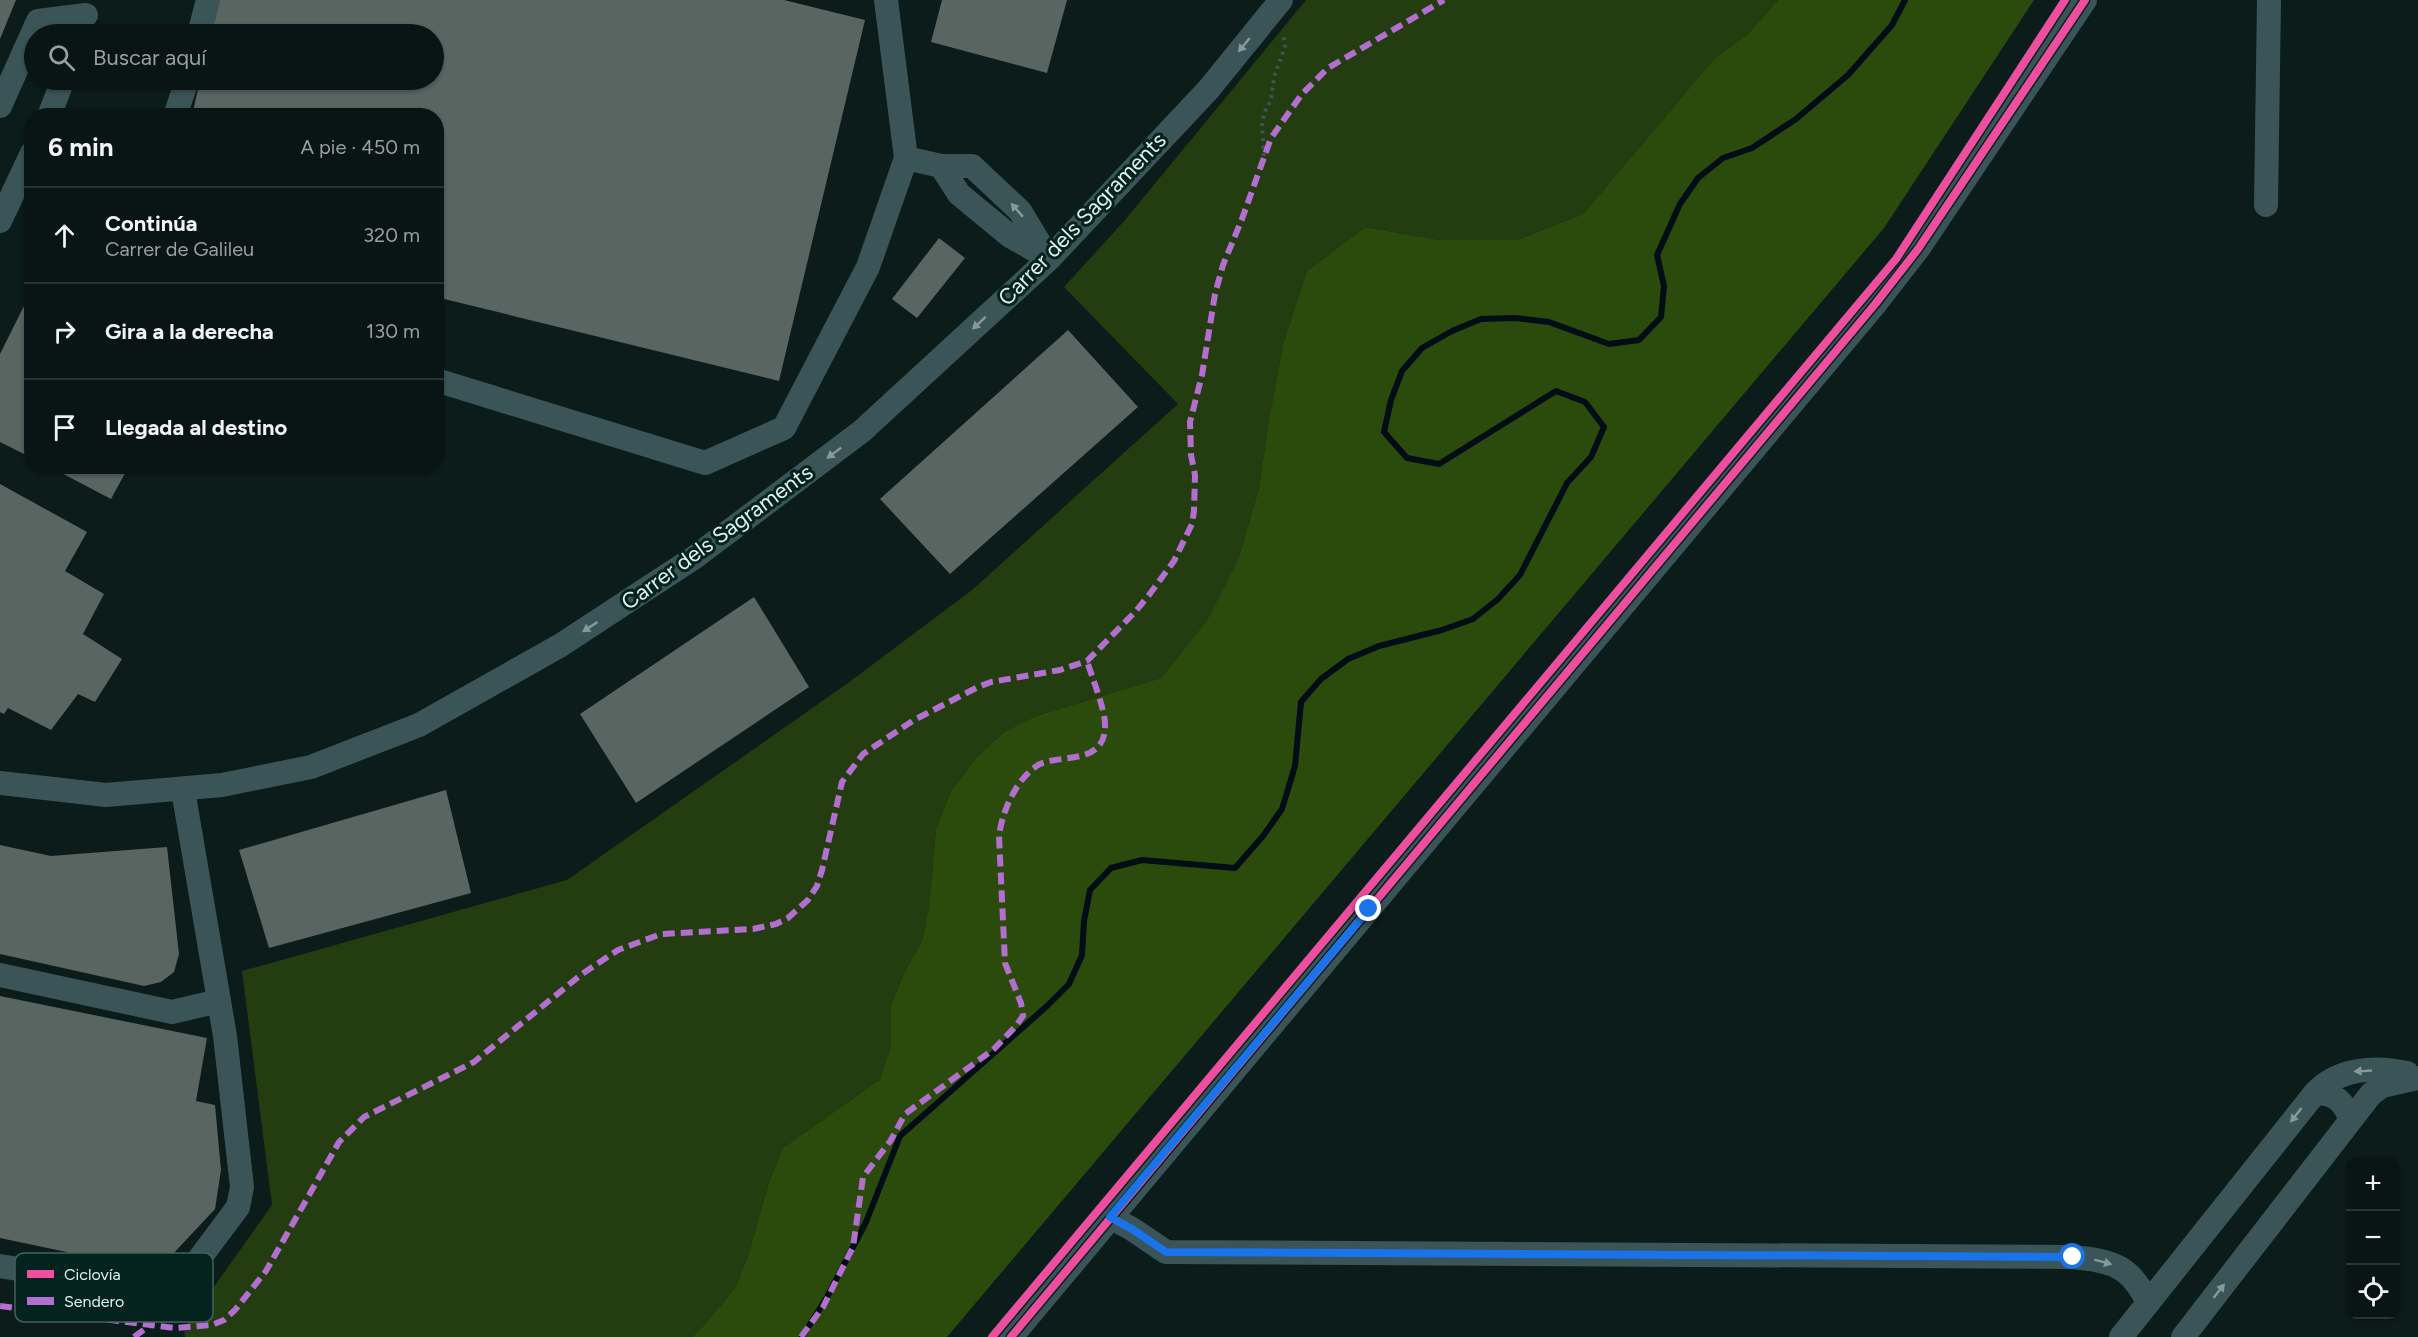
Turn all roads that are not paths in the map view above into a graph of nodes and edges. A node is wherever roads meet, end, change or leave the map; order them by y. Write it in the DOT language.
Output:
graph roads {
  1 [pos="208,0"];
  2 [pos="886,0"];
  3 [pos="2085,0"];
  4 [pos="2269,0"];
  5 [pos="1280,1"];
  6 [pos="86,16"];
  7 [pos="37,24"];
  8 [pos="202,24"];
  9 [pos="24,52"];
  10 [pos="59,90"];
  11 [pos="184,90"];
  12 [pos="0,106"];
  13 [pos="52,108"];
  14 [pos="178,108"];
  15 [pos="906,158"];
  16 [pos="24,170"];
  17 [pos="2266,205"];
  18 [pos="0,220"];
  19 [pos="1049,259"];
  20 [pos="444,382"];
  21 [pos="0,783"];
  22 [pos="183,790"];
  23 [pos="0,975"];
  24 [pos="219,1000"];
  25 [pos="2418,1077"];
  26 [pos="2315,1093"];
  27 [pos="2350,1120"];
  28 [pos="1110,1217"];
  29 [pos="204,1253"];
  30 [pos="0,1266"];
  31 [pos="15,1268"];
  32 [pos="2148,1303"];
  33 [pos="1011,1337"];
  34 [pos="2121,1337"];
  35 [pos="2183,1337"];
  1 -- 8 [label="street"];
  2 -- 15 [label="street"];
  3 -- 28 [label="street"];
  4 -- 17 [label="street"];
  5 -- 19 [label="street, Carrer dels Sagraments, one-way"];
  6 -- 7 [label="street"];
  9 -- 12 [label="street"];
  10 -- 13 [label="street"];
  11 -- 14 [label="street"];
  15 -- 19 [label="street"];
  15 -- 20 [label="street"];
  16 -- 18 [label="street"];
  19 -- 22 [label="street, Carrer dels Sagraments, one-way"];
  21 -- 22 [label="street, Carrer dels Sagraments"];
  22 -- 24 [label="street"];
  23 -- 24 [label="street"];
  24 -- 29 [label="street"];
  25 -- 26 [label="street, one-way"];
  25 -- 27 [label="street"];
  26 -- 27 [label="street"];
  26 -- 32 [label="street, one-way"];
  35 -- 27 [label="street, one-way"];
  28 -- 32 [label="street, one-way"];
  28 -- 33 [label="street"];
  30 -- 31 [label="street"];
  32 -- 34 [label="street"];
}
